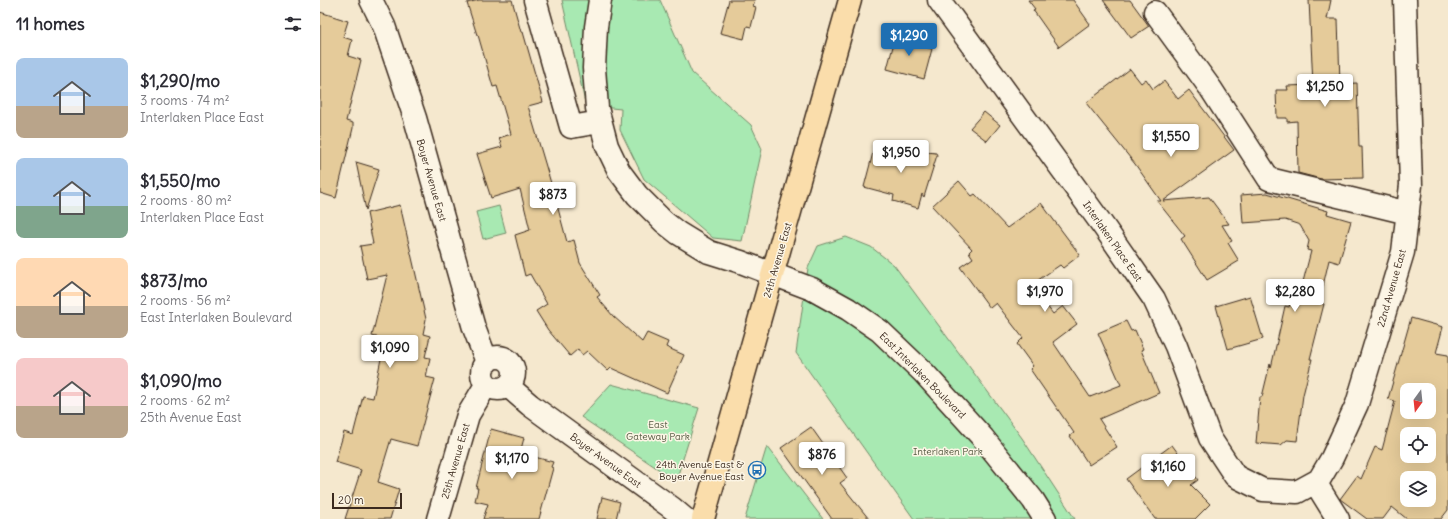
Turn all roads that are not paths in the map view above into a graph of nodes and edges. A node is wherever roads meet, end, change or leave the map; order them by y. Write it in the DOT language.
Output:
graph roads {
  1 [pos="372,0"];
  2 [pos="535,0"];
  3 [pos="600,0"];
  4 [pos="850,0"];
  5 [pos="939,0"];
  6 [pos="1405,0"];
  7 [pos="1155,12"];
  8 [pos="600,122"];
  9 [pos="1408,213"];
  10 [pos="773,275"];
  11 [pos="487,362"];
  12 [pos="486,385"];
  13 [pos="508,386"];
  14 [pos="1315,482"];
  15 [pos="1263,490"];
  16 [pos="438,519"];
  17 [pos="685,519"];
  18 [pos="703,519"];
  19 [pos="1045,519"];
  20 [pos="1338,519"];
  1 -- 11 [label="street, Boyer Avenue East"];
  2 -- 8 [label="street"];
  3 -- 8 [label="street, East Interlaken Boulevard"];
  4 -- 10 [label="main road, 24th Avenue East"];
  5 -- 15 [label="street, Interlaken Place East"];
  6 -- 9 [label="street, 22nd Avenue East"];
  7 -- 9 [label="street"];
  8 -- 10 [label="street, East Interlaken Boulevard"];
  9 -- 14 [label="street, 22nd Avenue East"];
  10 -- 18 [label="main road, 24th Avenue East"];
  10 -- 19 [label="street, East Interlaken Boulevard"];
  11 -- 12 [label="street"];
  11 -- 13 [label="street"];
  12 -- 13 [label="street"];
  12 -- 16 [label="street, 25th Avenue East"];
  13 -- 17 [label="street, Boyer Avenue East"];
  14 -- 15 [label="street, 22nd Avenue East"];
  14 -- 20 [label="street"];
}
